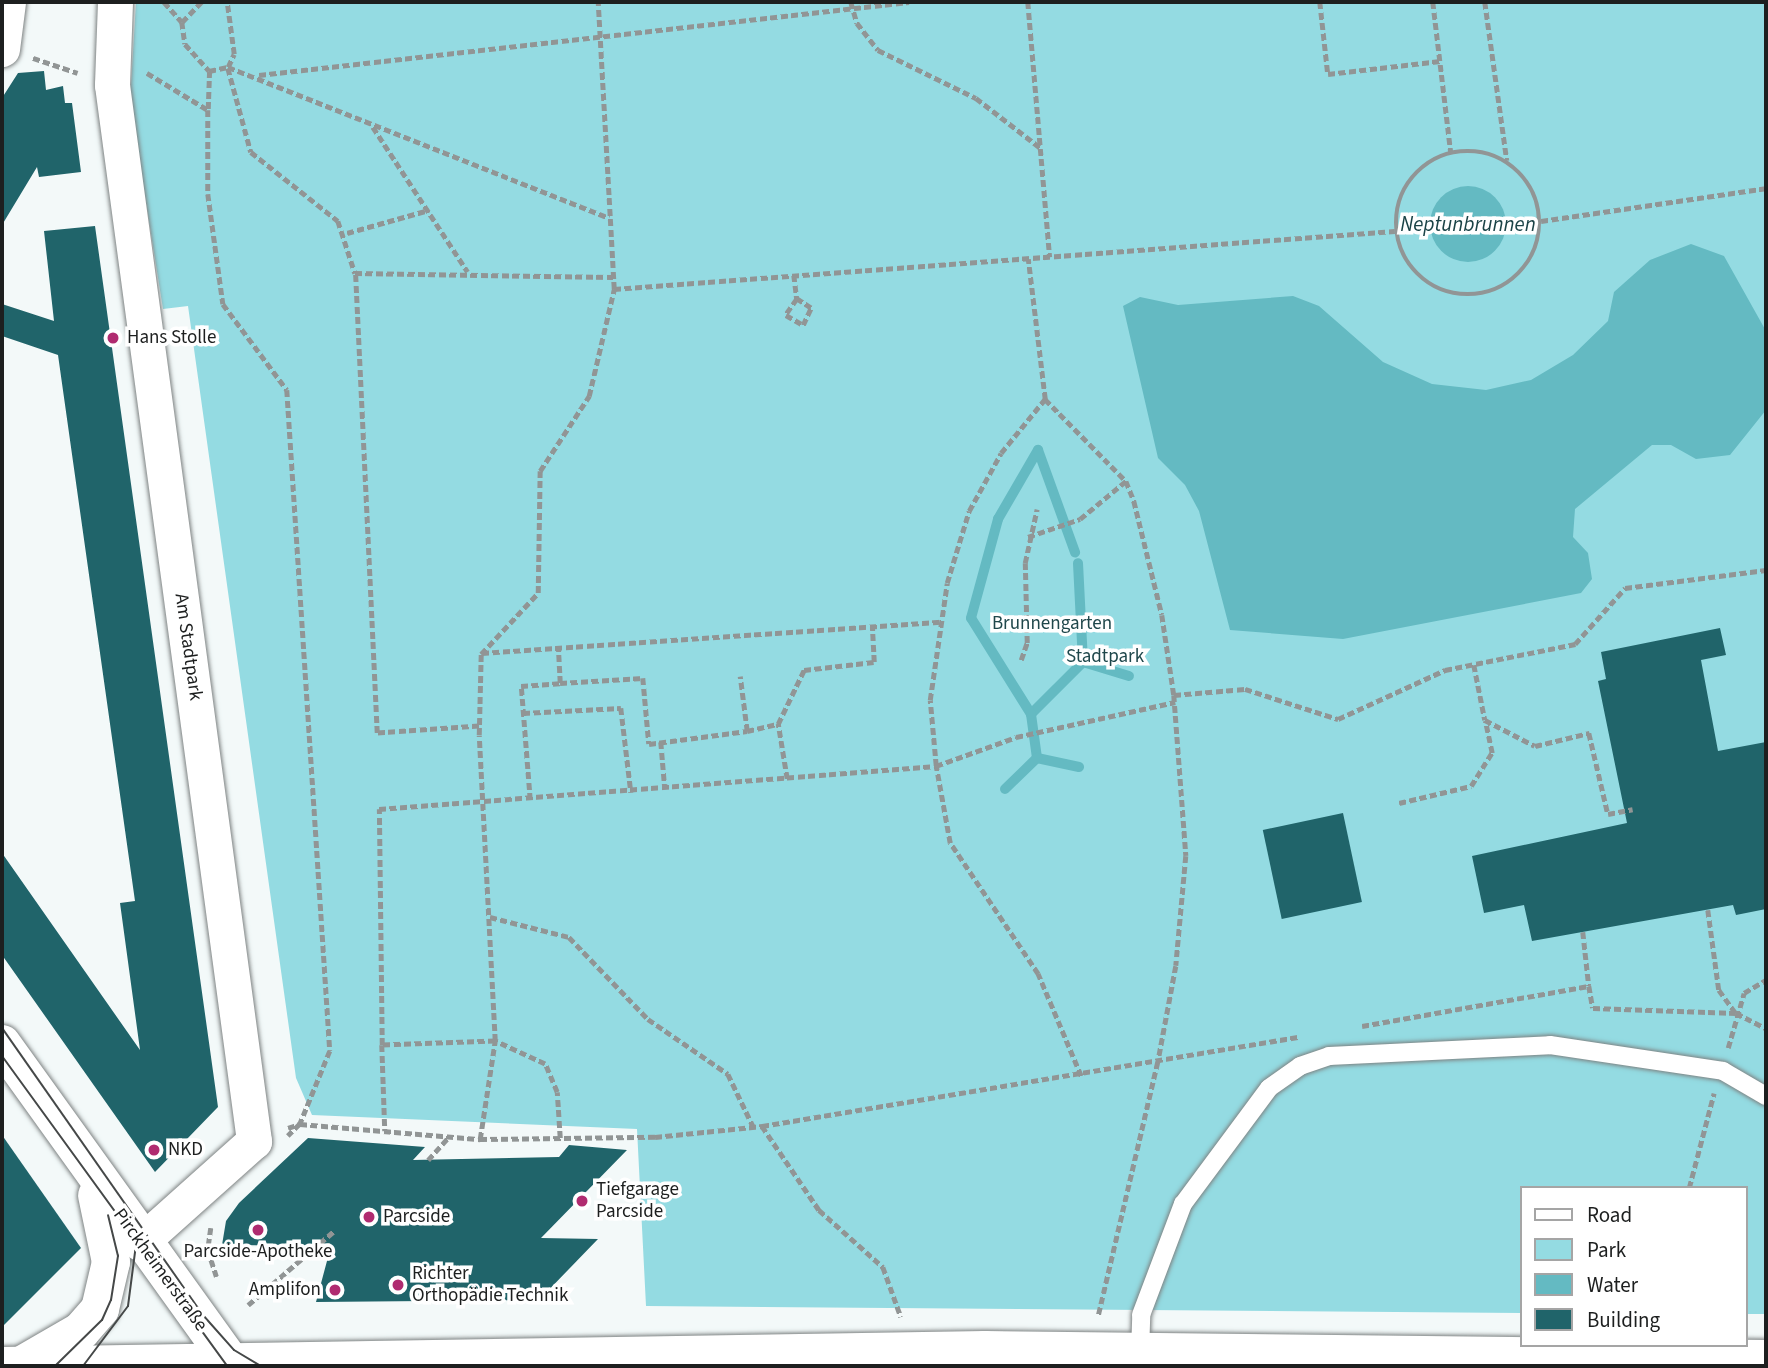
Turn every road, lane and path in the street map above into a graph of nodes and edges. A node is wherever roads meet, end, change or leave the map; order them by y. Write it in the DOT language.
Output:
graph roads {
  1 [pos="8,2"];
  2 [pos="115,2"];
  3 [pos="164,2"];
  4 [pos="201,2"];
  5 [pos="227,2"];
  6 [pos="598,2"];
  7 [pos="909,2"];
  8 [pos="1028,2"];
  9 [pos="1320,2"];
  10 [pos="1433,2"];
  11 [pos="1485,2"];
  12 [pos="852,5"];
  13 [pos="181,22"];
  14 [pos="602,36"];
  15 [pos="2,48"];
  16 [pos="1440,61"];
  17 [pos="228,67"];
  18 [pos="209,71"];
  19 [pos="259,75"];
  20 [pos="112,85"];
  21 [pos="208,110"];
  22 [pos="373,127"];
  23 [pos="1042,149"];
  24 [pos="1451,152"];
  25 [pos="1507,161"];
  26 [pos="1766,188"];
  27 [pos="429,210"];
  28 [pos="609,218"];
  29 [pos="1541,221"];
  30 [pos="1395,231"];
  31 [pos="347,233"];
  32 [pos="1050,257"];
  33 [pos="1028,260"];
  34 [pos="355,273"];
  35 [pos="468,273"];
  36 [pos="794,275"];
  37 [pos="613,277"];
  38 [pos="614,289"];
  39 [pos="797,299"];
  40 [pos="1045,399"];
  41 [pos="1126,481"];
  42 [pos="1037,509"];
  43 [pos="1027,537"];
  44 [pos="1766,570"];
  45 [pos="941,622"];
  46 [pos="872,626"];
  47 [pos="558,648"];
  48 [pos="481,653"];
  49 [pos="1021,660"];
  50 [pos="1474,665"];
  51 [pos="740,676"];
  52 [pos="560,683"];
  53 [pos="1174,695"];
  54 [pos="1175,702"];
  55 [pos="523,713"];
  56 [pos="1485,720"];
  57 [pos="778,724"];
  58 [pos="479,726"];
  59 [pos="747,732"];
  60 [pos="661,742"];
  61 [pos="936,766"];
  62 [pos="788,779"];
  63 [pos="665,789"];
  64 [pos="631,792"];
  65 [pos="530,800"];
  66 [pos="1399,803"];
  67 [pos="483,805"];
  68 [pos="1633,809"];
  69 [pos="1708,910"];
  70 [pos="490,917"];
  71 [pos="1583,932"];
  72 [pos="1766,980"];
  73 [pos="1589,986"];
  74 [pos="1736,1013"];
  75 [pos="1356,1027"];
  76 [pos="1766,1028"];
  77 [pos="1312,1034"];
  78 [pos="495,1041"];
  79 [pos="2,1044"];
  80 [pos="383,1045"];
  81 [pos="1158,1062"];
  82 [pos="1723,1071"];
  83 [pos="1081,1076"];
  84 [pos="1766,1096"];
  85 [pos="300,1124"];
  86 [pos="753,1126"];
  87 [pos="762,1126"];
  88 [pos="385,1131"];
  89 [pos="450,1136"];
  90 [pos="560,1138"];
  91 [pos="480,1139"];
  92 [pos="254,1140"];
  93 [pos="428,1160"];
  94 [pos="93,1176"];
  95 [pos="1689,1186"];
  96 [pos="334,1231"];
  97 [pos="140,1242"];
  98 [pos="248,1305"];
  99 [pos="1098,1318"];
  100 [pos="904,1350"];
  101 [pos="1140,1352"];
  102 [pos="986,1358"];
  103 [pos="1766,1359"];
  104 [pos="230,1365"];
  105 [pos="2,1366"];
  106 [pos="22,1366"];
  1 -- 15 [label="street"];
  2 -- 20 [label="street, Am Stadtpark"];
  3 -- 13 [label="path"];
  4 -- 13 [label="path"];
  5 -- 17 [label="path"];
  6 -- 14 [label="path"];
  7 -- 12 [label="path"];
  8 -- 23 [label="path"];
  9 -- 16 [label="path"];
  10 -- 16 [label="path"];
  11 -- 25 [label="path"];
  12 -- 14 [label="path"];
  12 -- 23 [label="path"];
  13 -- 18 [label="path"];
  14 -- 19 [label="path"];
  14 -- 28 [label="path"];
  15 -- 20 [label="path"];
  16 -- 24 [label="path"];
  17 -- 18 [label="path"];
  17 -- 19 [label="path"];
  17 -- 31 [label="path"];
  18 -- 21 [label="path"];
  19 -- 22 [label="path"];
  20 -- 21 [label="path"];
  20 -- 92 [label="street, Am Stadtpark"];
  21 -- 85 [label="path"];
  22 -- 27 [label="path"];
  22 -- 28 [label="path"];
  23 -- 32 [label="path"];
  24 -- 25 [label="path"];
  24 -- 30 [label="path"];
  25 -- 29 [label="path"];
  26 -- 29 [label="path"];
  27 -- 31 [label="path"];
  27 -- 35 [label="path"];
  28 -- 37 [label="path"];
  29 -- 30 [label="path"];
  30 -- 32 [label="path"];
  31 -- 34 [label="path"];
  32 -- 33 [label="path"];
  33 -- 36 [label="path"];
  33 -- 40 [label="path"];
  34 -- 35 [label="path"];
  34 -- 58 [label="path"];
  35 -- 37 [label="path"];
  36 -- 38 [label="path"];
  36 -- 39 [label="path"];
  37 -- 38 [label="path"];
  38 -- 48 [label="path"];
  39 -- 39 [label="path"];
  40 -- 41 [label="path"];
  40 -- 45 [label="path"];
  41 -- 43 [label="path"];
  41 -- 53 [label="path"];
  42 -- 43 [label="path"];
  43 -- 49 [label="path"];
  44 -- 50 [label="path"];
  45 -- 46 [label="path"];
  45 -- 61 [label="path"];
  46 -- 47 [label="path"];
  46 -- 57 [label="path"];
  47 -- 48 [label="path"];
  47 -- 52 [label="path"];
  48 -- 58 [label="path"];
  50 -- 53 [label="path"];
  50 -- 56 [label="path"];
  51 -- 59 [label="path"];
  52 -- 55 [label="path"];
  52 -- 60 [label="path"];
  53 -- 54 [label="path"];
  54 -- 61 [label="path"];
  54 -- 81 [label="path"];
  55 -- 64 [label="path"];
  55 -- 65 [label="path"];
  56 -- 66 [label="path"];
  56 -- 68 [label="path"];
  57 -- 59 [label="path"];
  57 -- 62 [label="path"];
  58 -- 67 [label="path"];
  59 -- 60 [label="path"];
  60 -- 63 [label="path"];
  61 -- 62 [label="path"];
  61 -- 83 [label="path"];
  62 -- 63 [label="path"];
  63 -- 64 [label="path"];
  64 -- 65 [label="path"];
  65 -- 67 [label="path"];
  67 -- 70 [label="path"];
  67 -- 80 [label="path"];
  69 -- 74 [label="path"];
  70 -- 78 [label="path"];
  70 -- 86 [label="path"];
  71 -- 73 [label="path"];
  72 -- 74 [label="path"];
  73 -- 74 [label="path"];
  73 -- 75 [label="path"];
  74 -- 76 [label="path"];
  74 -- 82 [label="path"];
  77 -- 81 [label="path"];
  78 -- 80 [label="path"];
  78 -- 90 [label="path"];
  78 -- 91 [label="path"];
  79 -- 94 [label="main road, Pirckheimerstraße"];
  80 -- 88 [label="path"];
  81 -- 83 [label="path"];
  81 -- 99 [label="path"];
  82 -- 84 [label="lane"];
  82 -- 95 [label="path"];
  82 -- 101 [label="lane"];
  83 -- 87 [label="path"];
  85 -- 88 [label="path"];
  85 -- 92 [label="path"];
  86 -- 87 [label="path"];
  86 -- 90 [label="path"];
  87 -- 100 [label="path"];
  88 -- 89 [label="path"];
  89 -- 91 [label="path"];
  89 -- 93 [label="path"];
  90 -- 91 [label="path"];
  92 -- 97 [label="street"];
  94 -- 97 [label="main road, Pirckheimerstraße"];
  94 -- 106 [label="main road, Pirckheimerstraße"];
  96 -- 98 [label="path"];
  97 -- 104 [label="main road, Pirckheimerstraße"];
  100 -- 102 [label="main road"];
  100 -- 104 [label="main road"];
  101 -- 102 [label="main road"];
  101 -- 103 [label="main road"];
  104 -- 106 [label="main road"];
  105 -- 106 [label="main road"];
}
